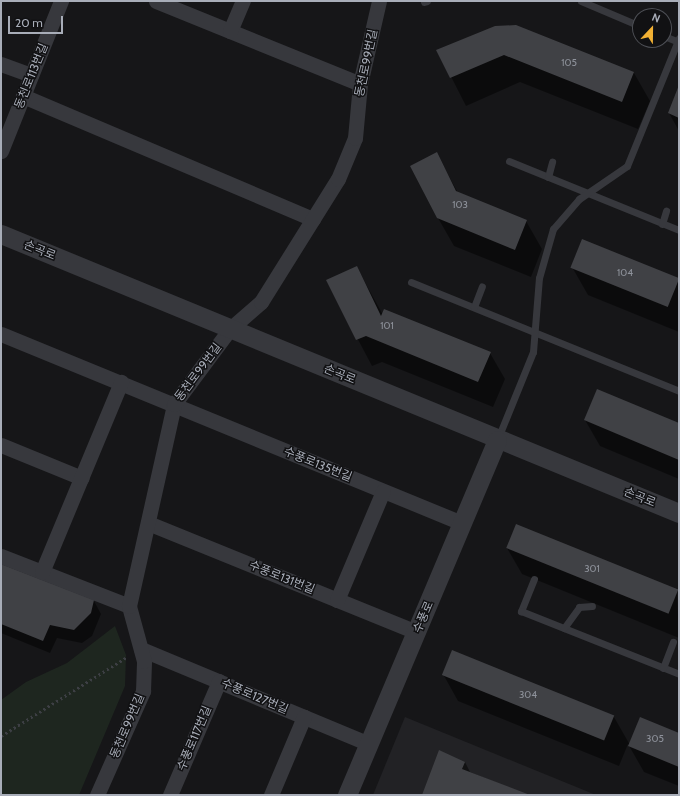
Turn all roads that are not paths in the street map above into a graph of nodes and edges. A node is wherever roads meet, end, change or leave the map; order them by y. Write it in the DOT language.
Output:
graph roads {
  1 [pos="61,1"];
  2 [pos="156,1"];
  3 [pos="243,1"];
  4 [pos="380,1"];
  5 [pos="581,1"];
  6 [pos="632,23"];
  7 [pos="230,31"];
  8 [pos="679,41"];
  9 [pos="1,64"];
  10 [pos="31,75"];
  11 [pos="360,84"];
  12 [pos="23,96"];
  13 [pos="1,151"];
  14 [pos="509,161"];
  15 [pos="552,162"];
  16 [pos="548,177"];
  17 [pos="588,193"];
  18 [pos="666,211"];
  19 [pos="314,220"];
  20 [pos="662,224"];
  21 [pos="679,230"];
  22 [pos="1,234"];
  23 [pos="411,282"];
  24 [pos="482,286"];
  25 [pos="474,307"];
  26 [pos="230,329"];
  27 [pos="534,331"];
  28 [pos="1,334"];
  29 [pos="121,382"];
  30 [pos="679,391"];
  31 [pos="174,404"];
  32 [pos="498,440"];
  33 [pos="1,445"];
  34 [pos="82,478"];
  35 [pos="383,491"];
  36 [pos="679,513"];
  37 [pos="148,523"];
  38 [pos="462,523"];
  39 [pos="1,556"];
  40 [pos="42,572"];
  41 [pos="534,579"];
  42 [pos="337,600"];
  43 [pos="129,606"];
  44 [pos="592,606"];
  45 [pos="564,628"];
  46 [pos="416,632"];
  47 [pos="673,642"];
  48 [pos="141,648"];
  49 [pos="663,668"];
  50 [pos="679,674"];
  51 [pos="219,681"];
  52 [pos="304,717"];
  53 [pos="369,744"];
  54 [pos="98,795"];
  55 [pos="170,795"];
  56 [pos="270,795"];
  57 [pos="348,795"];
  1 -- 10 [label="street, 동천로113번길"];
  2 -- 7 [label="street"];
  3 -- 7 [label="street"];
  4 -- 11 [label="street, 동천로99번길"];
  5 -- 6 [label="lane"];
  7 -- 11 [label="street"];
  8 -- 17 [label="lane"];
  9 -- 10 [label="street"];
  10 -- 12 [label="street, 동천로113번길"];
  11 -- 19 [label="street, 동천로99번길"];
  12 -- 13 [label="street, 동천로113번길"];
  12 -- 19 [label="street"];
  14 -- 16 [label="lane"];
  15 -- 16 [label="lane"];
  16 -- 17 [label="lane"];
  17 -- 20 [label="lane"];
  17 -- 27 [label="lane"];
  18 -- 20 [label="lane"];
  19 -- 26 [label="street, 동천로99번길"];
  20 -- 21 [label="lane"];
  22 -- 26 [label="street, 손곡로"];
  23 -- 25 [label="lane"];
  24 -- 25 [label="lane"];
  25 -- 27 [label="lane"];
  26 -- 31 [label="street, 동천로99번길"];
  26 -- 32 [label="street, 손곡로"];
  27 -- 30 [label="lane"];
  27 -- 32 [label="lane"];
  28 -- 29 [label="street, 수풍로135번길"];
  29 -- 31 [label="street, 수풍로135번길"];
  29 -- 34 [label="street"];
  31 -- 35 [label="street, 수풍로135번길"];
  31 -- 37 [label="street, 동천로99번길"];
  32 -- 36 [label="street, 손곡로"];
  32 -- 38 [label="street, 수풍로"];
  33 -- 34 [label="street"];
  34 -- 40 [label="street"];
  35 -- 38 [label="street, 수풍로135번길"];
  35 -- 42 [label="street"];
  37 -- 42 [label="street, 수풍로131번길"];
  37 -- 43 [label="street, 동천로99번길"];
  38 -- 46 [label="street, 수풍로"];
  39 -- 40 [label="street"];
  40 -- 43 [label="street"];
  41 -- 45 [label="lane"];
  42 -- 46 [label="street, 수풍로131번길"];
  43 -- 48 [label="street, 동천로99번길"];
  44 -- 45 [label="lane"];
  45 -- 49 [label="lane"];
  46 -- 53 [label="street, 수풍로"];
  47 -- 49 [label="lane"];
  48 -- 51 [label="street, 수풍로127번길"];
  48 -- 54 [label="street, 동천로99번길"];
  49 -- 50 [label="lane"];
  51 -- 52 [label="street, 수풍로127번길"];
  51 -- 55 [label="street, 수풍로117번길"];
  52 -- 53 [label="street, 수풍로127번길"];
  52 -- 56 [label="street"];
  53 -- 57 [label="street, 수풍로"];
}
